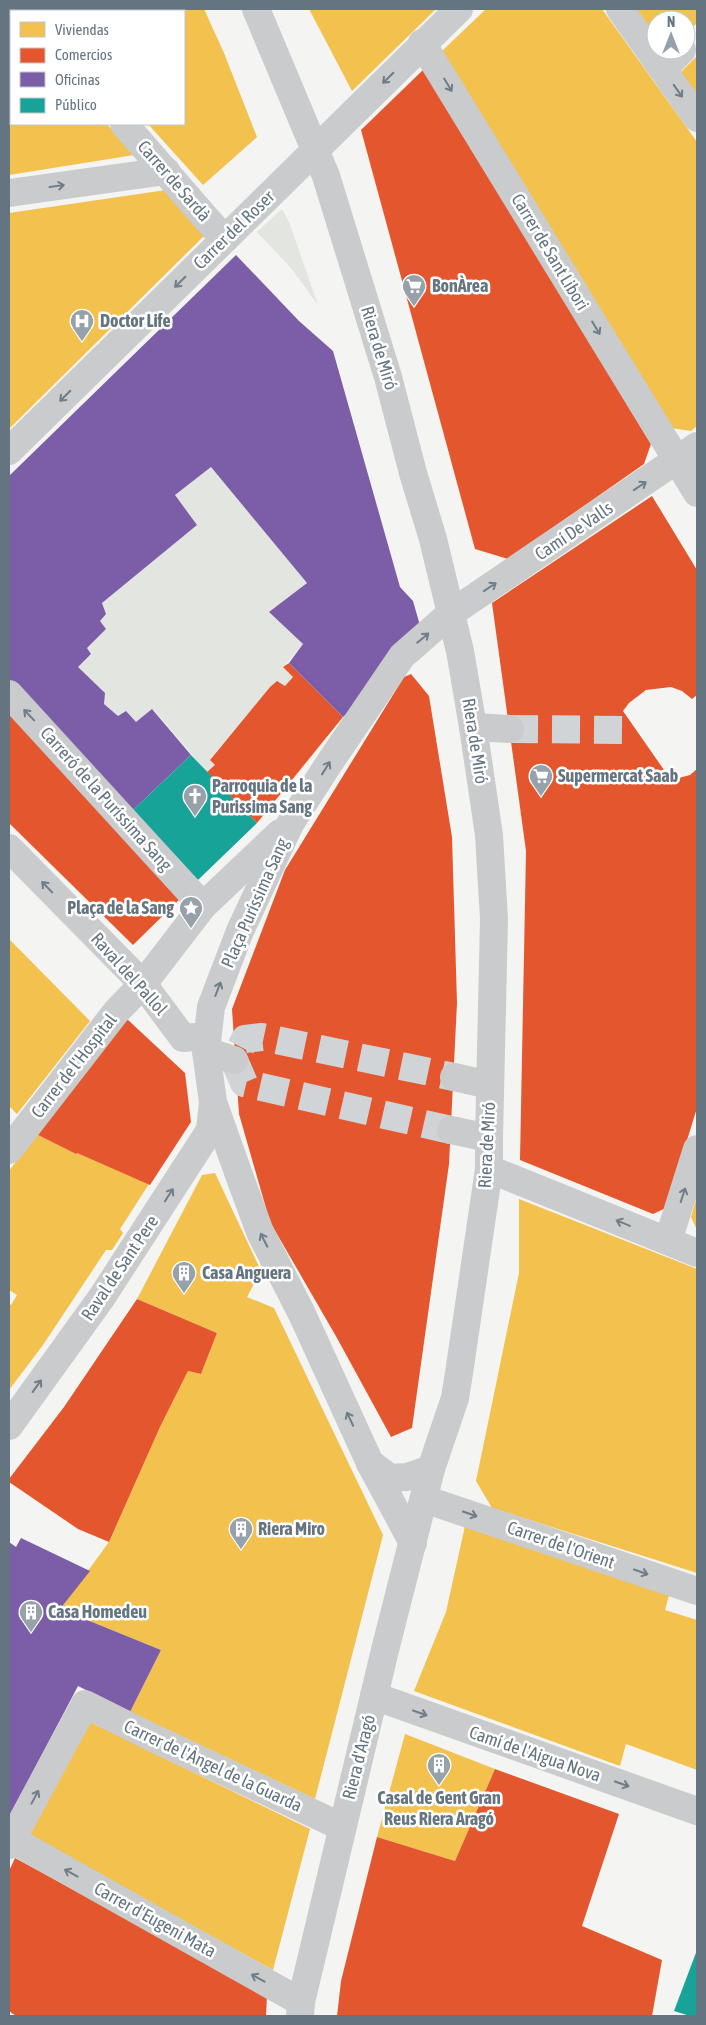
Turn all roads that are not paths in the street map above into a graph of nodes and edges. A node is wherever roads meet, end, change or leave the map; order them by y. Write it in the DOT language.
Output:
graph roads {
  1 [pos="256,9"];
  2 [pos="459,9"];
  3 [pos="620,9"];
  4 [pos="422,43"];
  5 [pos="672,60"];
  6 [pos="663,69"];
  7 [pos="697,118"];
  8 [pos="125,125"];
  9 [pos="315,150"];
  10 [pos="166,170"];
  11 [pos="9,193"];
  12 [pos="224,239"];
  13 [pos="9,451"];
  14 [pos="687,453"];
  15 [pos="697,493"];
  16 [pos="450,614"];
  17 [pos="9,694"];
  18 [pos="473,726"];
  19 [pos="510,728"];
  20 [pos="290,824"];
  21 [pos="9,848"];
  22 [pos="203,906"];
  23 [pos="143,984"];
  24 [pos="207,1044"];
  25 [pos="234,1060"];
  26 [pos="454,1077"];
  27 [pos="490,1085"];
  28 [pos="212,1102"];
  29 [pos="451,1130"];
  30 [pos="12,1137"];
  31 [pos="490,1138"];
  32 [pos="697,1150"];
  33 [pos="489,1170"];
  34 [pos="668,1241"];
  35 [pos="697,1253"];
  36 [pos="9,1426"];
  37 [pos="370,1463"];
  38 [pos="431,1469"];
  39 [pos="424,1499"];
  40 [pos="413,1543"];
  41 [pos="697,1591"];
  42 [pos="374,1696"];
  43 [pos="697,1811"];
  44 [pos="342,1827"];
  45 [pos="10,1841"];
  46 [pos="300,2009"];
  1 -- 9 [label="street, Riera de Miró"];
  2 -- 4 [label="street, Carrer del Roser"];
  3 -- 6 [label="street"];
  4 -- 9 [label="street, Carrer del Roser, one-way"];
  4 -- 14 [label="street, Carrer de Sant Libori, one-way"];
  5 -- 6 [label="street"];
  6 -- 7 [label="street, one-way"];
  8 -- 10 [label="street, Carrer de Sardà"];
  9 -- 12 [label="street, Carrer del Roser"];
  9 -- 16 [label="street, Riera de Miró"];
  11 -- 10 [label="street, one-way"];
  10 -- 12 [label="street, Carrer de Sardà"];
  12 -- 13 [label="street, Carrer del Roser, one-way"];
  14 -- 15 [label="street, Carrer de Sant Libori"];
  16 -- 14 [label="street, Camí De Valls, one-way"];
  16 -- 18 [label="street, Riera de Miró"];
  20 -- 16 [label="street, Plaça Puríssima Sang, one-way"];
  22 -- 17 [label="street, Carreró de la Puríssima Sang, one-way"];
  18 -- 19 [label="street"];
  18 -- 27 [label="street, Riera de Miró"];
  20 -- 22 [label="street, Carrer de l'Hospital"];
  24 -- 20 [label="street, Plaça Puríssima Sang, one-way"];
  23 -- 21 [label="street, Raval del Pallol, one-way"];
  22 -- 23 [label="street, Carrer de l'Hospital"];
  23 -- 24 [label="street, Raval del Pallol"];
  23 -- 30 [label="street, Carrer de l'Hospital"];
  24 -- 25 [label="street"];
  24 -- 28 [label="street"];
  26 -- 27 [label="street"];
  27 -- 31 [label="street, Riera de Miró"];
  36 -- 28 [label="street, Raval de Sant Pere, one-way"];
  37 -- 28 [label="street, one-way"];
  29 -- 31 [label="street"];
  31 -- 33 [label="street, Riera de Miró"];
  34 -- 32 [label="street, one-way"];
  34 -- 33 [label="street, one-way"];
  33 -- 38 [label="street, Riera de Miró"];
  34 -- 35 [label="street"];
  37 -- 38 [label="street"];
  37 -- 40 [label="street"];
  38 -- 39 [label="street, Riera de Miró"];
  39 -- 40 [label="street, Riera d'Aragó"];
  39 -- 41 [label="street, Carrer de l'Orient, one-way"];
  40 -- 42 [label="street, Riera d'Aragó"];
  42 -- 43 [label="street, Camí de l'Aigua Nova, one-way"];
  42 -- 44 [label="street, Riera d'Aragó"];
  45 -- 44 [label="street, Carrer de l'Àngel de la Guarda, one-way"];
  44 -- 46 [label="street, Riera d'Aragó"];
  46 -- 45 [label="street, Carrer d'Eugeni Mata, one-way"];
}
